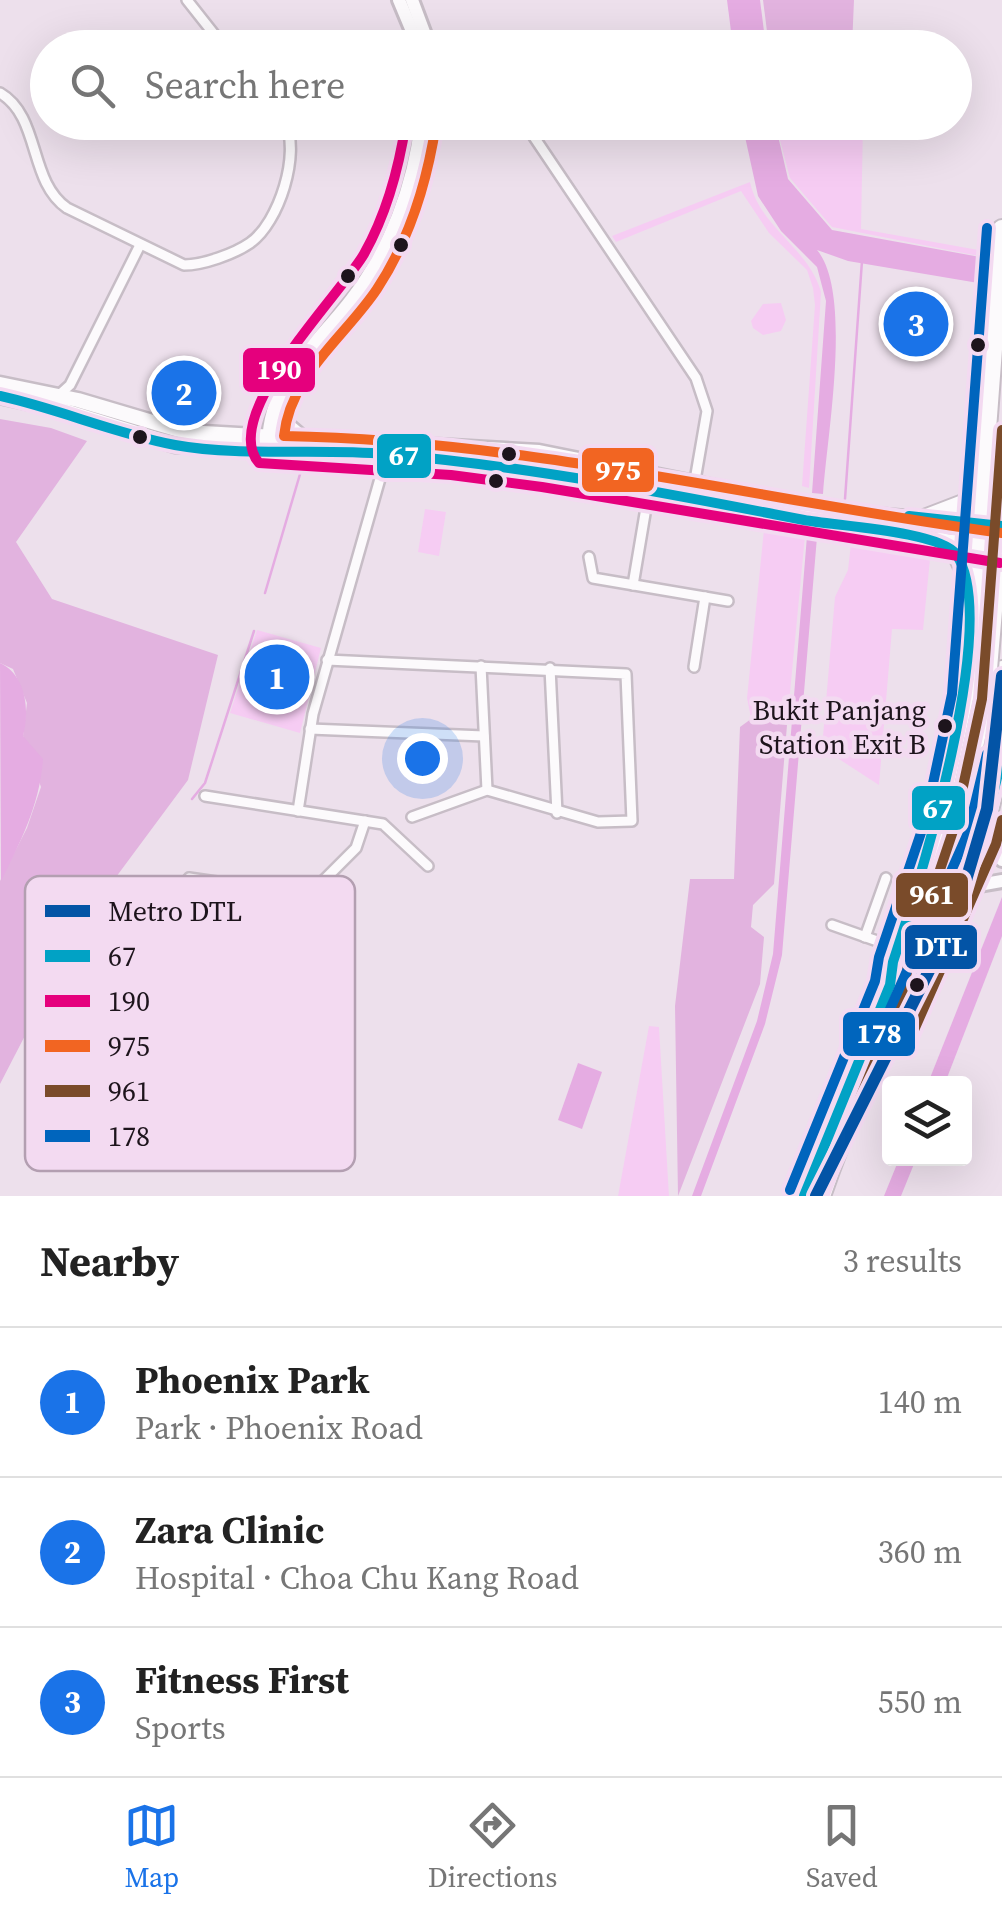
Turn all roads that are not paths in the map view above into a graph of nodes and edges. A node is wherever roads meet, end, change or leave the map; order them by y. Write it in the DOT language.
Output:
graph roads {
  1 [pos="187,0"];
  2 [pos="399,0"];
  3 [pos="412,0"];
  4 [pos="211,30"];
  5 [pos="412,30"];
  6 [pos="423,30"];
  7 [pos="0,93"];
  8 [pos="30,139"];
  9 [pos="30,140"];
  10 [pos="291,140"];
  11 [pos="418,140"];
  12 [pos="430,140"];
  13 [pos="536,140"];
  14 [pos="1002,229"];
  15 [pos="140,245"];
  16 [pos="1000,257"];
  17 [pos="0,384"];
  18 [pos="65,390"];
  19 [pos="0,396"];
  20 [pos="280,419"];
  21 [pos="305,439"];
  22 [pos="273,444"];
  23 [pos="494,448"];
  24 [pos="539,452"];
  25 [pos="386,454"];
  26 [pos="501,468"];
  27 [pos="622,472"];
  28 [pos="535,473"];
  29 [pos="984,476"];
  30 [pos="694,486"];
  31 [pos="649,490"];
  32 [pos="1002,506"];
  33 [pos="926,518"];
  34 [pos="981,524"];
  35 [pos="1002,526"];
  36 [pos="940,541"];
  37 [pos="980,546"];
  38 [pos="1002,548"];
  39 [pos="589,557"];
  40 [pos="633,585"];
  41 [pos="976,594"];
  42 [pos="704,597"];
  43 [pos="728,601"];
  44 [pos="1002,601"];
  45 [pos="973,624"];
  46 [pos="328,660"];
  47 [pos="482,666"];
  48 [pos="694,667"];
  49 [pos="550,668"];
  50 [pos="1002,670"];
  51 [pos="310,729"];
  52 [pos="484,736"];
  53 [pos="1002,758"];
  54 [pos="486,790"];
  55 [pos="205,796"];
  56 [pos="298,811"];
  57 [pos="557,813"];
  58 [pos="412,817"];
  59 [pos="365,821"];
  60 [pos="982,838"];
  61 [pos="1002,860"];
  62 [pos="198,866"];
  63 [pos="428,866"];
  64 [pos="193,876"];
  65 [pos="329,876"];
  66 [pos="886,878"];
  67 [pos="1002,881"];
  68 [pos="962,888"];
  69 [pos="934,901"];
  70 [pos="832,925"];
  71 [pos="865,937"];
  72 [pos="898,948"];
  73 [pos="890,985"];
  74 [pos="828,1176"];
  75 [pos="804,1196"];
  76 [pos="821,1196"];
  1 -- 4 [label="street"];
  2 -- 5 [label="main road"];
  3 -- 6 [label="main road"];
  7 -- 8 [label="street"];
  9 -- 15 [label="street"];
  10 -- 15 [label="street"];
  11 -- 22 [label="main road"];
  12 -- 20 [label="main road"];
  13 -- 30 [label="street"];
  14 -- 16 [label="highway"];
  15 -- 18 [label="street"];
  16 -- 29 [label="highway"];
  17 -- 18 [label="main road"];
  18 -- 22 [label="main road"];
  19 -- 22 [label="main road"];
  20 -- 21 [label="main road"];
  20 -- 22 [label="main road"];
  21 -- 22 [label="main road"];
  21 -- 23 [label="main road"];
  22 -- 25 [label="main road"];
  23 -- 24 [label="main road"];
  23 -- 26 [label="main road"];
  24 -- 27 [label="main road"];
  24 -- 28 [label="main road"];
  25 -- 26 [label="main road"];
  25 -- 46 [label="street"];
  26 -- 28 [label="main road"];
  27 -- 30 [label="main road"];
  27 -- 31 [label="street"];
  28 -- 31 [label="main road"];
  29 -- 33 [label="highway"];
  29 -- 34 [label="highway"];
  30 -- 33 [label="main road"];
  31 -- 36 [label="main road"];
  31 -- 40 [label="street"];
  32 -- 69 [label="highway, bridge"];
  33 -- 34 [label="main road"];
  34 -- 35 [label="main road"];
  34 -- 37 [label="highway"];
  36 -- 37 [label="main road"];
  36 -- 41 [label="highway"];
  37 -- 38 [label="main road"];
  37 -- 41 [label="highway"];
  39 -- 40 [label="street"];
  40 -- 42 [label="street"];
  41 -- 45 [label="highway"];
  42 -- 43 [label="street"];
  42 -- 48 [label="street"];
  44 -- 45 [label="highway"];
  45 -- 72 [label="highway"];
  46 -- 47 [label="street"];
  46 -- 51 [label="street"];
  47 -- 49 [label="street"];
  47 -- 52 [label="street"];
  49 -- 57 [label="street"];
  49 -- 57 [label="street"];
  50 -- 69 [label="highway"];
  51 -- 52 [label="street"];
  51 -- 56 [label="street"];
  52 -- 54 [label="street"];
  53 -- 60 [label="highway"];
  54 -- 57 [label="street"];
  54 -- 58 [label="street"];
  55 -- 56 [label="street"];
  56 -- 59 [label="street"];
  59 -- 63 [label="street"];
  59 -- 65 [label="street"];
  60 -- 61 [label="main road"];
  60 -- 68 [label="highway"];
  62 -- 64 [label="street"];
  66 -- 71 [label="street"];
  67 -- 68 [label="main road"];
  68 -- 74 [label="highway"];
  69 -- 73 [label="highway"];
  69 -- 74 [label="highway"];
  70 -- 71 [label="street"];
  71 -- 72 [label="street"];
  72 -- 73 [label="highway"];
  73 -- 75 [label="highway"];
  74 -- 76 [label="highway"];
}
